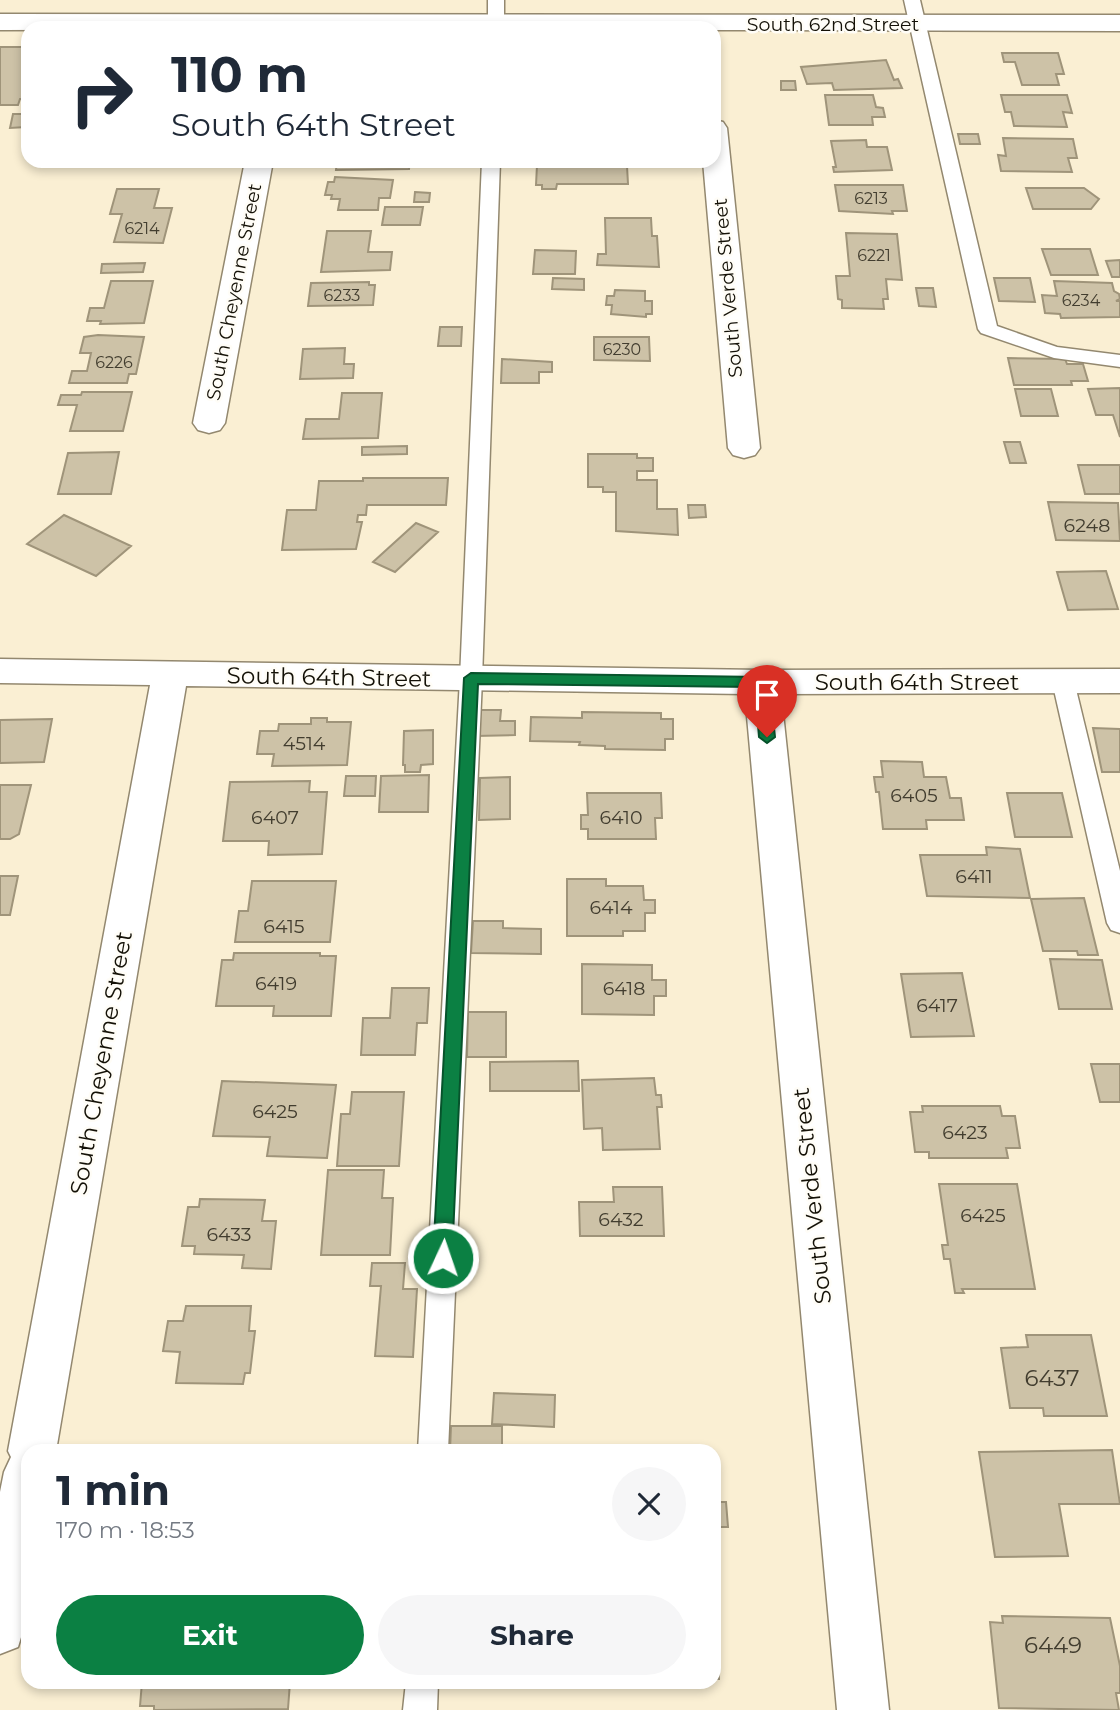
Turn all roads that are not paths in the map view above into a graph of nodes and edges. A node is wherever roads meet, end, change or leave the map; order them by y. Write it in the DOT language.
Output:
graph roads {
  1 [pos="1118,0"];
  2 [pos="1120,6"];
  3 [pos="914,12"];
  4 [pos="286,17"];
  5 [pos="496,17"];
  6 [pos="704,17"];
  7 [pos="57,21"];
  8 [pos="0,22"];
  9 [pos="21,22"];
  10 [pos="1120,23"];
  11 [pos="258,168"];
  12 [pos="491,168"];
  13 [pos="718,168"];
  14 [pos="1120,361"];
  15 [pos="209,423"];
  16 [pos="744,448"];
  17 [pos="0,671"];
  18 [pos="170,675"];
  19 [pos="471,678"];
  20 [pos="1063,681"];
  21 [pos="1120,681"];
  22 [pos="762,682"];
  23 [pos="1120,923"];
  24 [pos="33,1444"];
  25 [pos="433,1444"];
  26 [pos="21,1511"];
  27 [pos="0,1629"];
  28 [pos="422,1689"];
  29 [pos="421,1710"];
  30 [pos="863,1710"];
  1 -- 2 [label="street"];
  3 -- 6 [label="street, South 62nd Street"];
  3 -- 10 [label="street, South 62nd Street"];
  3 -- 14 [label="lane"];
  4 -- 5 [label="street, South 62nd Street"];
  4 -- 7 [label="street, South 62nd Street"];
  5 -- 6 [label="street, South 62nd Street"];
  8 -- 9 [label="street, South 62nd Street"];
  11 -- 15 [label="street, South Cheyenne Street"];
  12 -- 19 [label="lane"];
  13 -- 16 [label="street, South Verde Street"];
  17 -- 18 [label="street, South 64th Street"];
  18 -- 19 [label="street, South 64th Street"];
  18 -- 24 [label="street, South Cheyenne Street"];
  19 -- 22 [label="street, South 64th Street"];
  19 -- 25 [label="lane"];
  20 -- 21 [label="street, South 64th Street"];
  20 -- 22 [label="street, South 64th Street"];
  20 -- 23 [label="lane"];
  22 -- 30 [label="street, South Verde Street"];
  26 -- 27 [label="street"];
  28 -- 29 [label="lane"];
}
